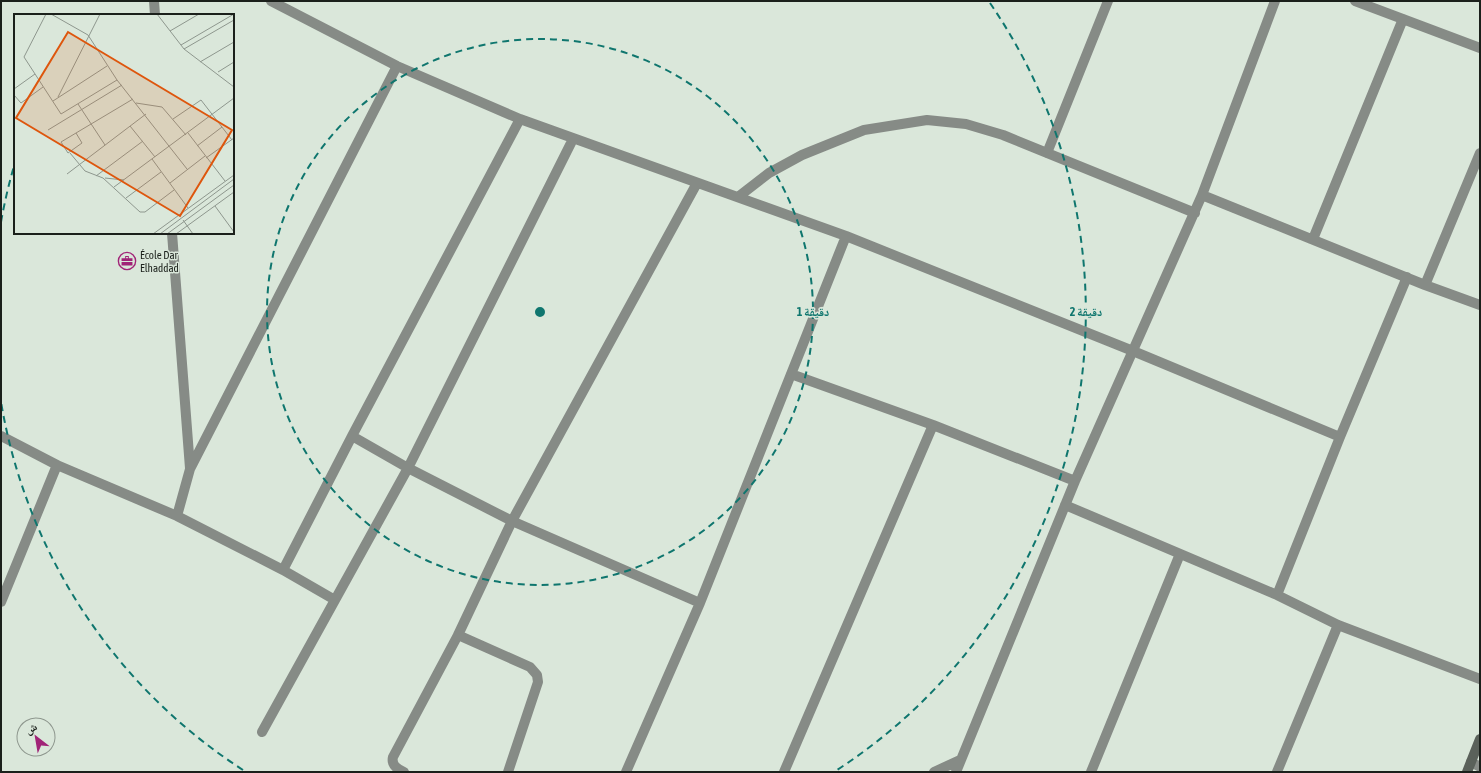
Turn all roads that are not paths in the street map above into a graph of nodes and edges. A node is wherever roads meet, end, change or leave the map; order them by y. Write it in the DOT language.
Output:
graph roads {
  1 [pos="154,1"];
  2 [pos="271,1"];
  3 [pos="1108,1"];
  4 [pos="1275,1"];
  5 [pos="1355,1"];
  6 [pos="155,14"];
  7 [pos="1403,19"];
  8 [pos="1480,48"];
  9 [pos="398,66"];
  10 [pos="520,120"];
  11 [pos="573,139"];
  12 [pos="1047,153"];
  13 [pos="1480,153"];
  14 [pos="697,183"];
  15 [pos="1202,195"];
  16 [pos="738,198"];
  17 [pos="1194,213"];
  18 [pos="172,234"];
  19 [pos="846,236"];
  20 [pos="1313,239"];
  21 [pos="1407,277"];
  22 [pos="1425,285"];
  23 [pos="1480,305"];
  24 [pos="1133,351"];
  25 [pos="791,374"];
  26 [pos="934,425"];
  27 [pos="1,436"];
  28 [pos="352,436"];
  29 [pos="1340,437"];
  30 [pos="57,465"];
  31 [pos="408,468"];
  32 [pos="190,469"];
  33 [pos="1074,481"];
  34 [pos="1066,505"];
  35 [pos="177,516"];
  36 [pos="512,521"];
  37 [pos="1180,554"];
  38 [pos="283,570"];
  39 [pos="1277,595"];
  40 [pos="335,600"];
  41 [pos="1,602"];
  42 [pos="700,603"];
  43 [pos="1338,625"];
  44 [pos="458,635"];
  45 [pos="1480,679"];
  46 [pos="262,732"];
  47 [pos="1480,739"];
  48 [pos="960,760"];
  49 [pos="1476,764"];
  50 [pos="404,772"];
  51 [pos="508,772"];
  52 [pos="626,772"];
  53 [pos="784,772"];
  54 [pos="934,772"];
  55 [pos="956,772"];
  56 [pos="1091,772"];
  57 [pos="1277,772"];
  58 [pos="1467,772"];
  1 -- 6 [label="street"];
  2 -- 9 [label="street"];
  3 -- 12 [label="street"];
  4 -- 15 [label="street"];
  5 -- 7 [label="street"];
  7 -- 8 [label="street"];
  7 -- 20 [label="street"];
  9 -- 10 [label="street"];
  9 -- 32 [label="street"];
  10 -- 11 [label="street"];
  10 -- 28 [label="street"];
  11 -- 14 [label="street"];
  11 -- 31 [label="street"];
  12 -- 16 [label="street"];
  12 -- 17 [label="street"];
  13 -- 22 [label="street"];
  14 -- 16 [label="street"];
  14 -- 36 [label="street"];
  15 -- 17 [label="street"];
  15 -- 20 [label="street"];
  16 -- 19 [label="street"];
  17 -- 24 [label="street"];
  18 -- 32 [label="street"];
  19 -- 24 [label="street"];
  19 -- 25 [label="street"];
  20 -- 21 [label="street"];
  21 -- 22 [label="street"];
  21 -- 29 [label="street"];
  22 -- 23 [label="street"];
  24 -- 29 [label="street"];
  24 -- 33 [label="street"];
  25 -- 26 [label="street"];
  25 -- 42 [label="street"];
  26 -- 33 [label="street"];
  26 -- 53 [label="street"];
  27 -- 30 [label="street"];
  28 -- 31 [label="street"];
  28 -- 38 [label="street"];
  29 -- 39 [label="street"];
  30 -- 35 [label="street"];
  30 -- 41 [label="street"];
  31 -- 36 [label="street"];
  31 -- 40 [label="street"];
  32 -- 35 [label="street"];
  33 -- 34 [label="street"];
  34 -- 37 [label="street"];
  34 -- 48 [label="street"];
  35 -- 38 [label="street"];
  36 -- 42 [label="street"];
  36 -- 44 [label="street"];
  37 -- 39 [label="street"];
  37 -- 56 [label="street"];
  38 -- 40 [label="street"];
  39 -- 43 [label="street"];
  40 -- 46 [label="street"];
  42 -- 52 [label="street"];
  43 -- 45 [label="street"];
  43 -- 57 [label="street"];
  44 -- 50 [label="street"];
  44 -- 51 [label="street"];
  47 -- 49 [label="main road"];
  48 -- 54 [label="street"];
  48 -- 55 [label="street"];
  49 -- 58 [label="main road"];
}
